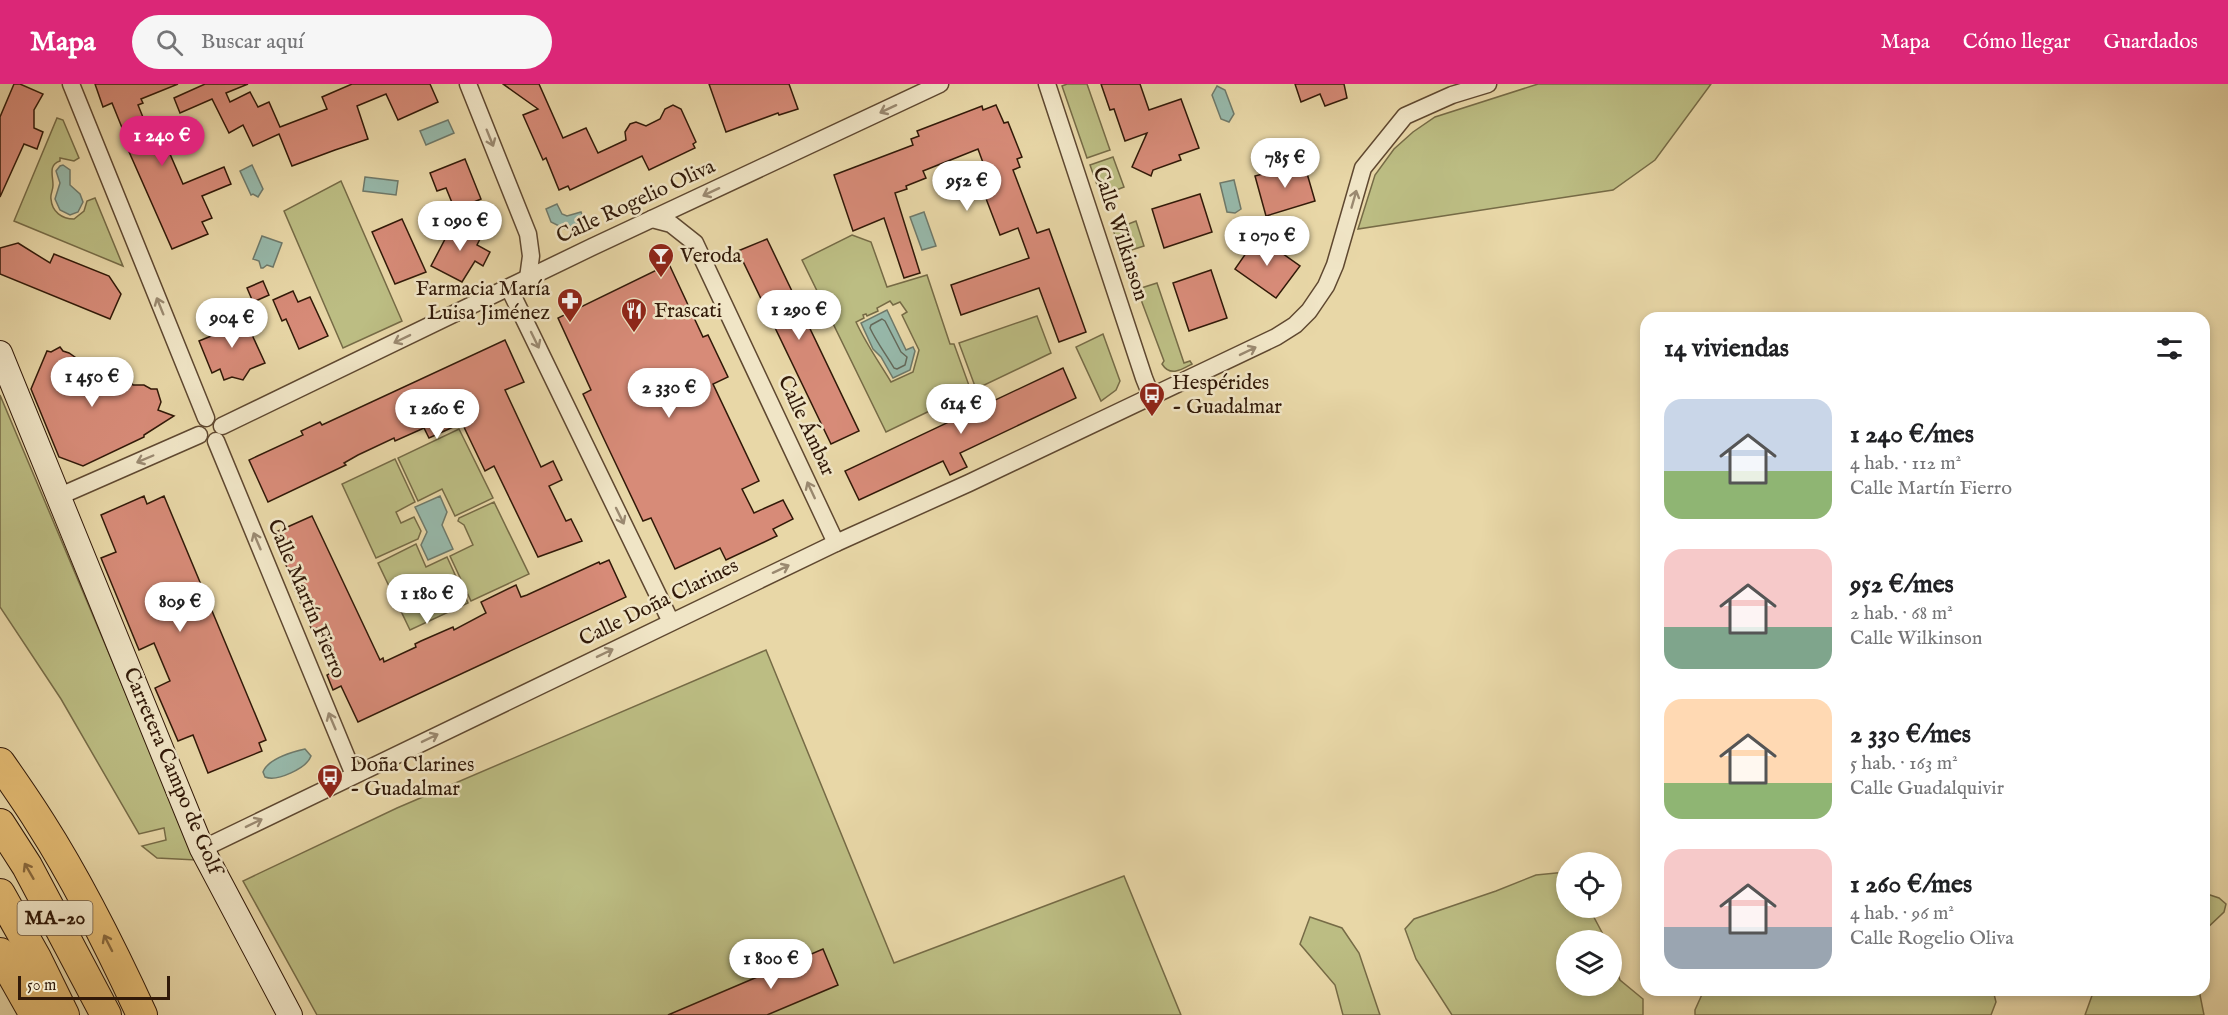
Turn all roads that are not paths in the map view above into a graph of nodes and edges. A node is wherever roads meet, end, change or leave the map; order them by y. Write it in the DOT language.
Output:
graph roads {
  1 [pos="72,84"];
  2 [pos="468,84"];
  3 [pos="940,84"];
  4 [pos="1047,84"];
  5 [pos="1488,84"];
  6 [pos="652,219"];
  7 [pos="528,278"];
  8 [pos="509,288"];
  9 [pos="0,353"];
  10 [pos="1145,400"];
  11 [pos="206,418"];
  12 [pos="219,434"];
  13 [pos="199,435"];
  14 [pos="60,496"];
  15 [pos="836,543"];
  16 [pos="671,622"];
  17 [pos="0,763"];
  18 [pos="354,775"];
  19 [pos="0,824"];
  20 [pos="202,849"];
  21 [pos="0,894"];
  22 [pos="0,953"];
  23 [pos="35,1015"];
  24 [pos="64,1015"];
  25 [pos="106,1015"];
  26 [pos="142,1015"];
  27 [pos="290,1015"];
  11 -- 1 [label="street, one-way"];
  2 -- 7 [label="street, one-way"];
  3 -- 6 [label="street, Calle Rogelio Oliva, one-way"];
  4 -- 10 [label="street, Calle Wilkinson"];
  10 -- 5 [label="street, Calle Doña Clarines, one-way"];
  6 -- 7 [label="street, Calle Rogelio Oliva"];
  15 -- 6 [label="street, Calle Ámbar, one-way"];
  7 -- 8 [label="street, Calle Rogelio Oliva"];
  8 -- 12 [label="street, Calle Rogelio Oliva, one-way"];
  8 -- 16 [label="street, one-way"];
  9 -- 14 [label="street, Carretera Campo de Golf"];
  10 -- 15 [label="street, Calle Doña Clarines"];
  11 -- 12 [label="street"];
  11 -- 13 [label="street"];
  12 -- 13 [label="street"];
  18 -- 12 [label="street, Calle Martín Fierro, one-way"];
  13 -- 14 [label="street, one-way"];
  14 -- 20 [label="street, Carretera Campo de Golf"];
  16 -- 15 [label="street, Calle Doña Clarines, one-way"];
  18 -- 16 [label="street, Calle Doña Clarines, one-way"];
  26 -- 17 [label="highway, one-way"];
  20 -- 18 [label="street, Calle Doña Clarines, one-way"];
  25 -- 19 [label="highway, MA-20, one-way"];
  20 -- 27 [label="street, Carretera Campo de Golf"];
  21 -- 24 [label="highway, MA-20"];
  22 -- 23 [label="highway"];
}
